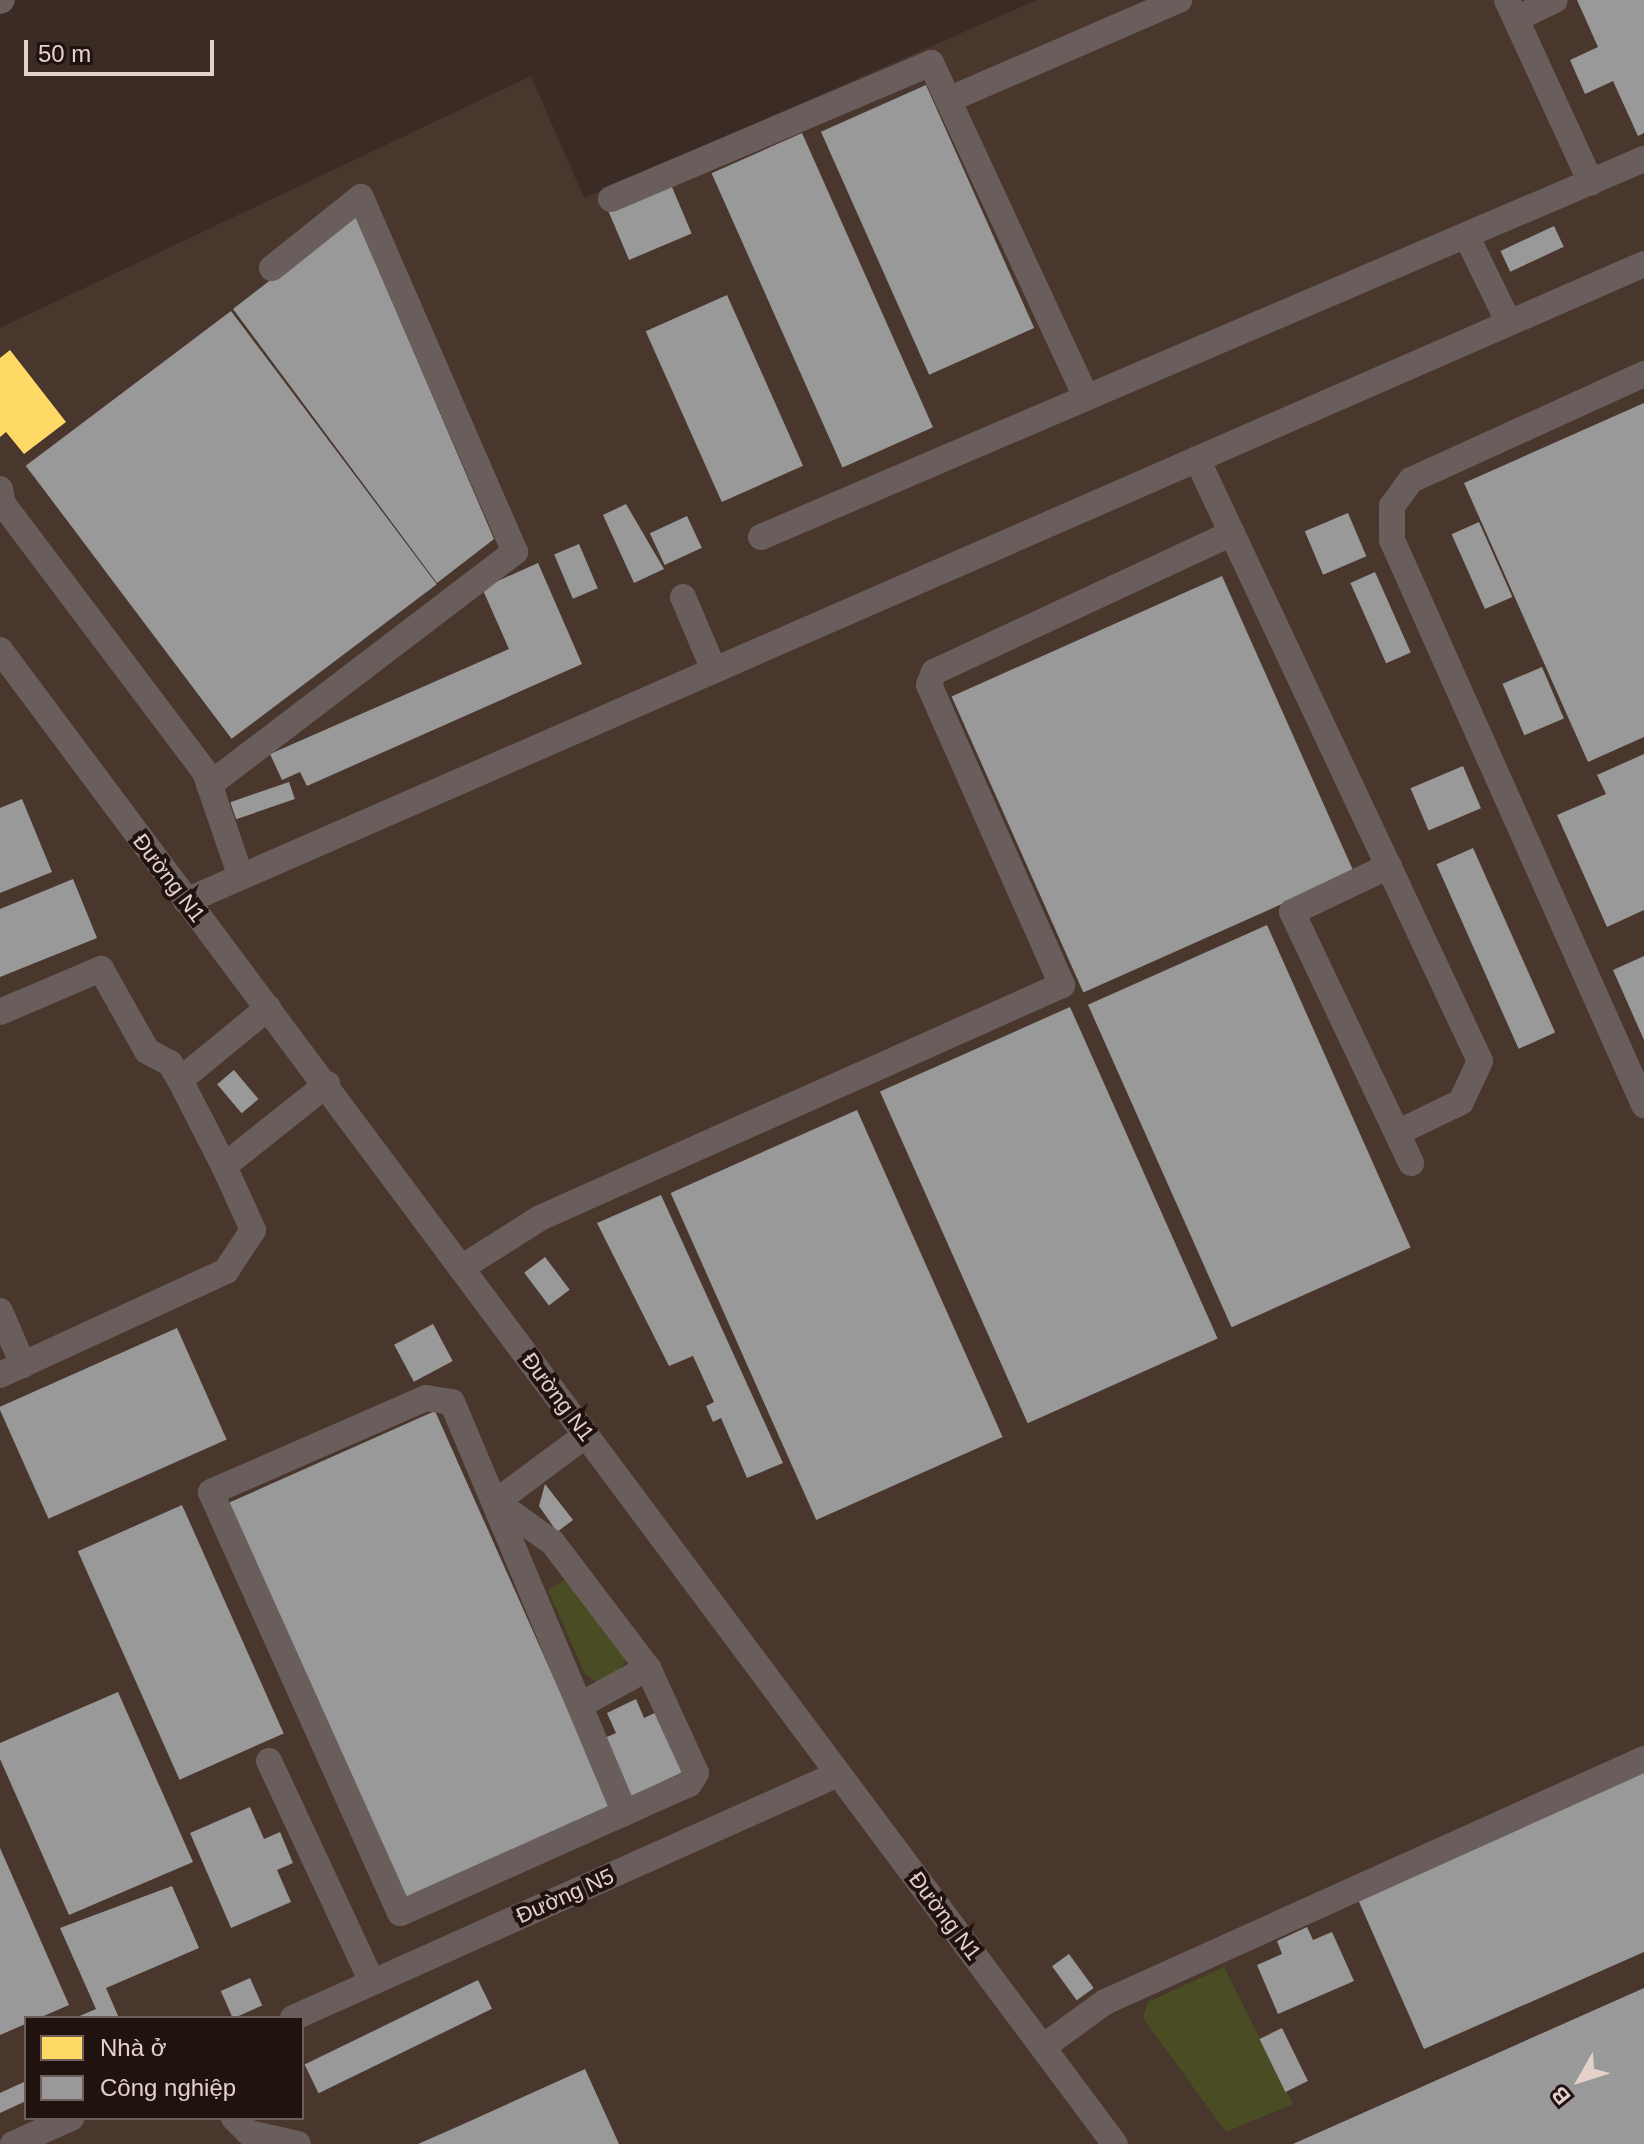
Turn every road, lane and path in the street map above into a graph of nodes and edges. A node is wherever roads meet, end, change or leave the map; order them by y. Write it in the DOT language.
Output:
graph roads {
  1 [pos="1179,0"];
  2 [pos="1555,0"];
  3 [pos="1512,9"];
  4 [pos="948,100"];
  5 [pos="1644,159"];
  6 [pos="1591,183"];
  7 [pos="611,199"];
  8 [pos="1468,239"];
  9 [pos="1644,264"];
  10 [pos="272,268"];
  11 [pos="1509,323"];
  12 [pos="1644,374"];
  13 [pos="1085,395"];
  14 [pos="1197,459"];
  15 [pos="0,489"];
  16 [pos="1232,533"];
  17 [pos="761,537"];
  18 [pos="683,597"];
  19 [pos="0,650"];
  20 [pos="714,670"];
  21 [pos="209,785"];
  22 [pos="1389,866"];
  23 [pos="241,877"];
  24 [pos="186,901"];
  25 [pos="268,1008"];
  26 [pos="0,1012"];
  27 [pos="180,1080"];
  28 [pos="327,1084"];
  29 [pos="1644,1105"];
  30 [pos="1397,1133"];
  31 [pos="1411,1163"];
  32 [pos="224,1166"];
  33 [pos="461,1268"];
  34 [pos="0,1311"];
  35 [pos="12,1370"];
  36 [pos="586,1435"];
  37 [pos="496,1502"];
  38 [pos="648,1668"];
  39 [pos="584,1703"];
  40 [pos="1644,1759"];
  41 [pos="269,1761"];
  42 [pos="838,1774"];
  43 [pos="625,1813"];
  44 [pos="372,1982"];
  45 [pos="297,2016"];
  46 [pos="1043,2047"];
  47 [pos="67,2120"];
  48 [pos="236,2120"];
  49 [pos="13,2144"];
  50 [pos="298,2144"];
  51 [pos="1115,2144"];
  1 -- 4 [label="street"];
  2 -- 3 [label="street"];
  3 -- 6 [label="street"];
  4 -- 7 [label="street"];
  4 -- 13 [label="street"];
  5 -- 6 [label="street"];
  6 -- 8 [label="street"];
  8 -- 11 [label="street"];
  8 -- 13 [label="street"];
  9 -- 11 [label="street"];
  10 -- 21 [label="street"];
  11 -- 14 [label="street"];
  12 -- 29 [label="street"];
  13 -- 17 [label="street"];
  14 -- 16 [label="street"];
  14 -- 20 [label="street"];
  15 -- 21 [label="street"];
  16 -- 22 [label="street"];
  16 -- 33 [label="street"];
  18 -- 20 [label="street"];
  19 -- 24 [label="street, Đường N1"];
  20 -- 23 [label="street"];
  21 -- 23 [label="street"];
  22 -- 30 [label="street"];
  22 -- 30 [label="street"];
  23 -- 24 [label="street"];
  24 -- 25 [label="street, Đường N1"];
  25 -- 27 [label="street"];
  25 -- 28 [label="street, Đường N1"];
  26 -- 27 [label="street"];
  27 -- 32 [label="street"];
  28 -- 32 [label="street"];
  28 -- 33 [label="street, Đường N1"];
  30 -- 31 [label="street"];
  32 -- 35 [label="street"];
  33 -- 36 [label="street, Đường N1"];
  34 -- 35 [label="street"];
  36 -- 37 [label="street"];
  36 -- 42 [label="street, Đường N1"];
  37 -- 38 [label="street"];
  37 -- 39 [label="street"];
  37 -- 43 [label="street"];
  38 -- 39 [label="street"];
  38 -- 43 [label="street"];
  39 -- 43 [label="street"];
  40 -- 46 [label="street"];
  41 -- 44 [label="street"];
  42 -- 44 [label="street, Đường N5"];
  42 -- 46 [label="street, Đường N1"];
  44 -- 45 [label="street, Đường N5"];
  46 -- 51 [label="street, Đường N1"];
  47 -- 49 [label="street"];
  48 -- 50 [label="street"];
}
